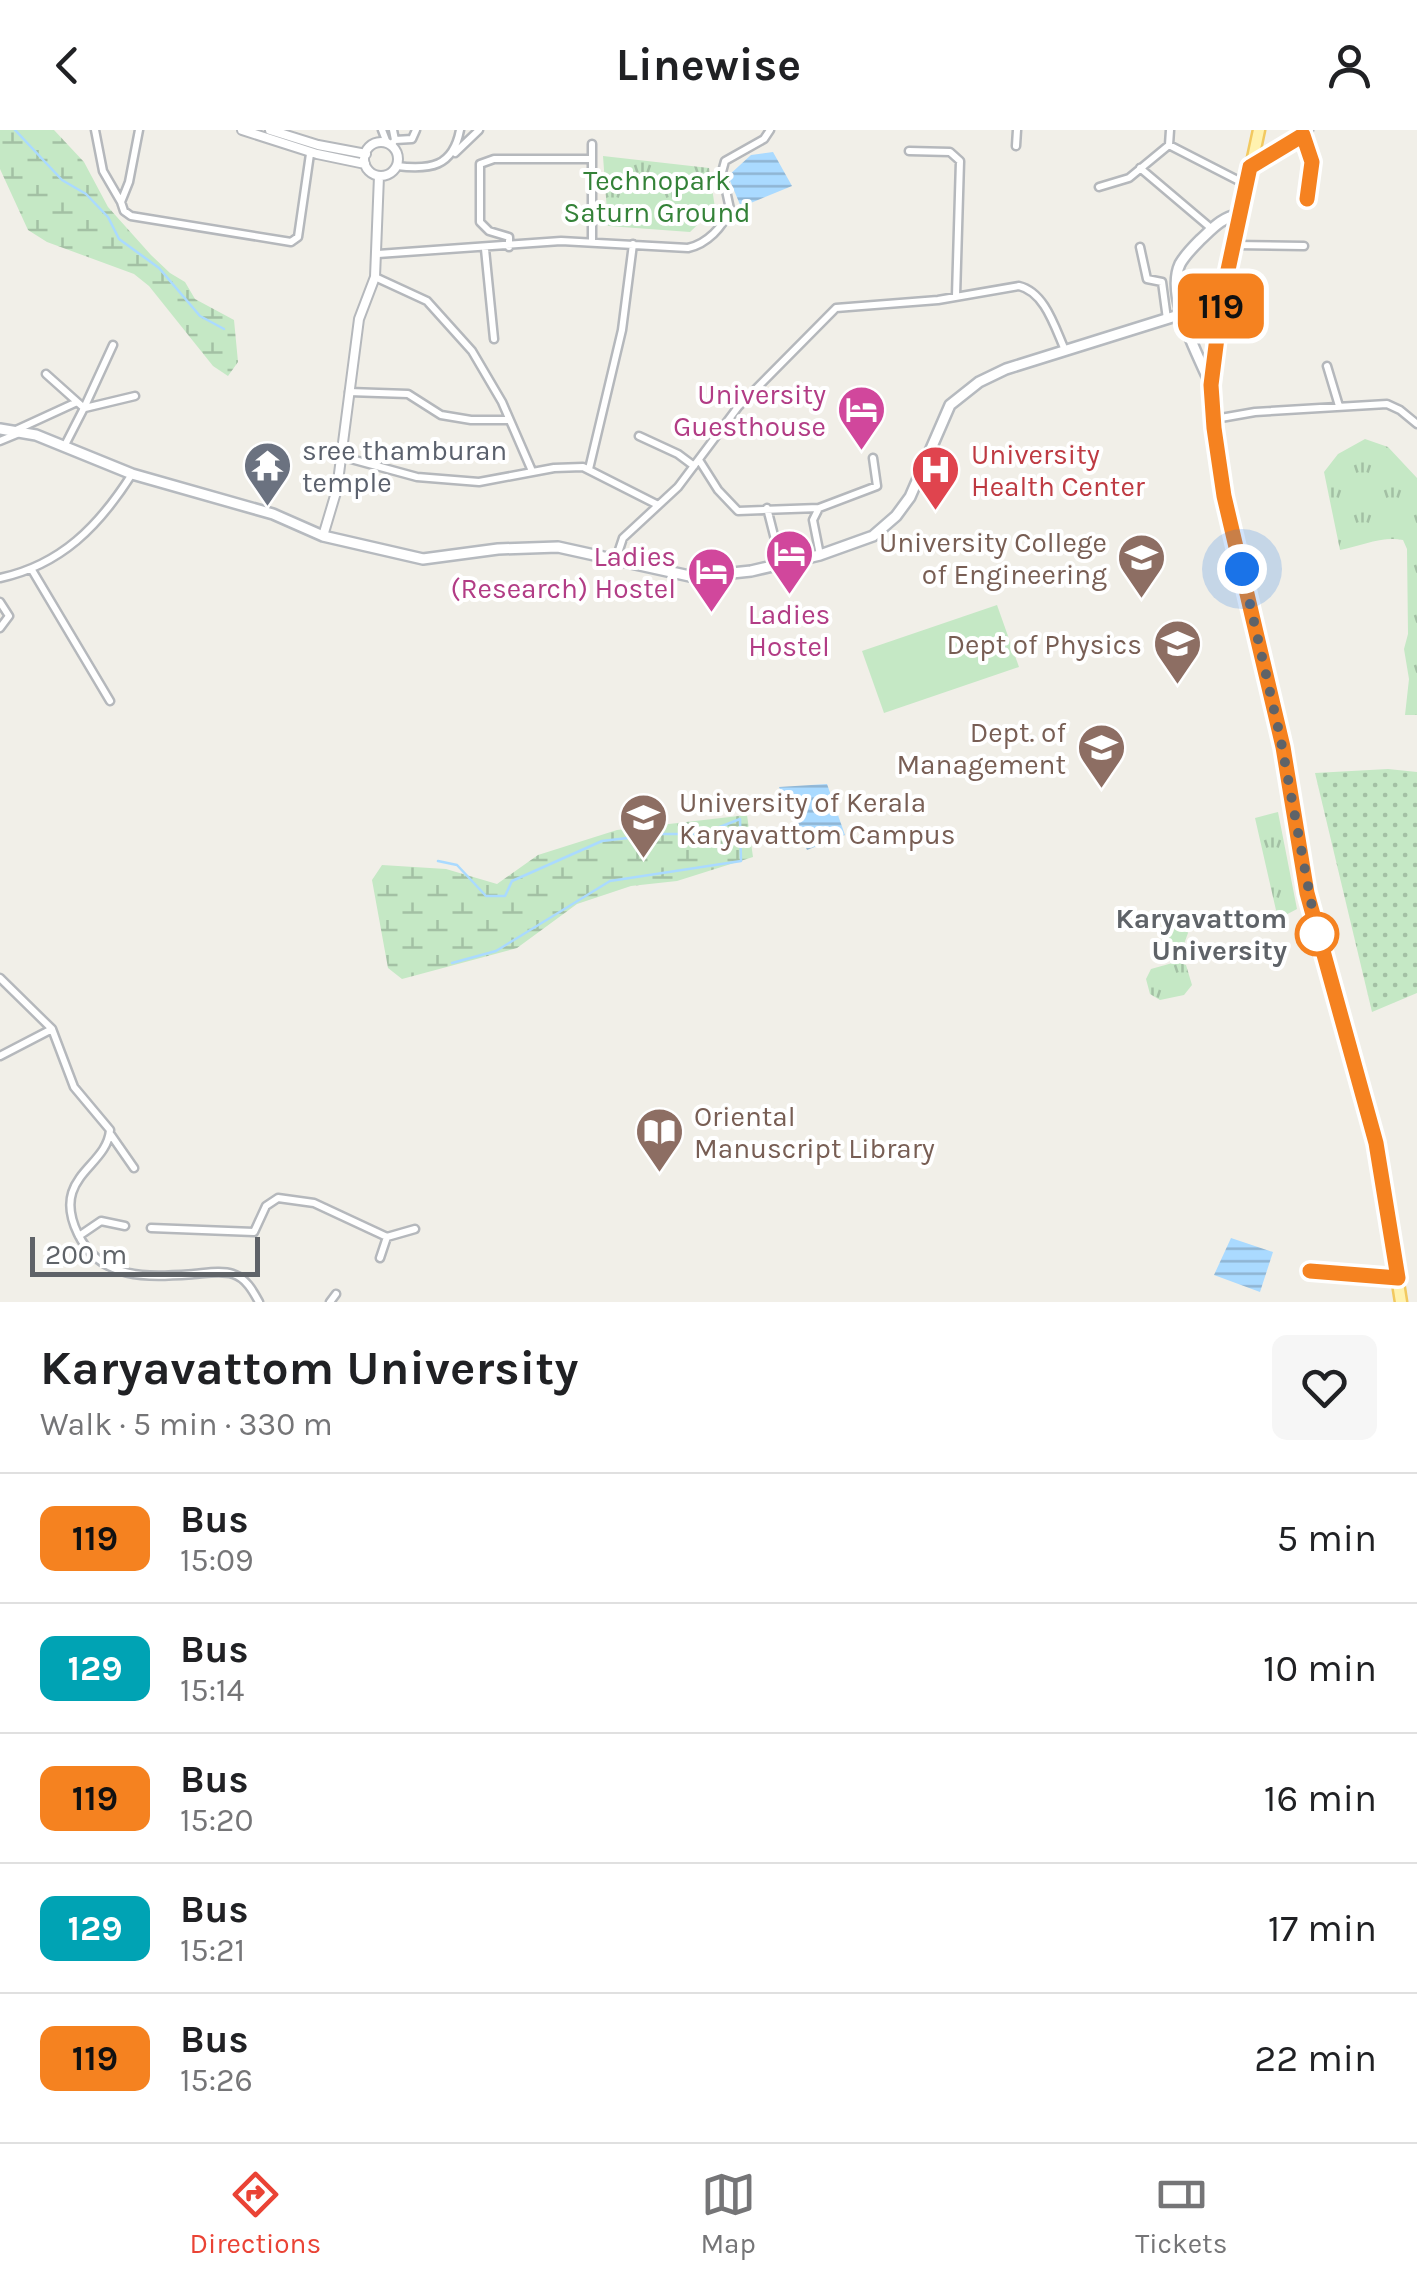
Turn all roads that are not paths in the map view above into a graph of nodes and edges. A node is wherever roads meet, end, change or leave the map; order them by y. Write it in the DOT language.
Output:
graph roads {
  1 [pos="95,130"];
  2 [pos="139,130"];
  3 [pos="242,130"];
  4 [pos="270,130"];
  5 [pos="382,130"];
  6 [pos="393,130"];
  7 [pos="416,130"];
  8 [pos="460,130"];
  9 [pos="479,130"];
  10 [pos="770,130"];
  11 [pos="1017,130"];
  12 [pos="1170,130"];
  13 [pos="1259,130"];
  14 [pos="1306,132"];
  15 [pos="391,143"];
  16 [pos="592,144"];
  17 [pos="1169,145"];
  18 [pos="1016,146"];
  19 [pos="909,152"];
  20 [pos="317,154"];
  21 [pos="366,154"];
  22 [pos="452,156"];
  23 [pos="592,159"];
  24 [pos="366,164"];
  25 [pos="397,166"];
  26 [pos="1250,167"];
  27 [pos="1140,168"];
  28 [pos="379,176"];
  29 [pos="1247,184"];
  30 [pos="1099,187"];
  31 [pos="1307,199"];
  32 [pos="121,202"];
  33 [pos="1239,214"];
  34 [pos="1212,229"];
  35 [pos="592,241"];
  36 [pos="633,244"];
  37 [pos="1233,245"];
  38 [pos="1304,246"];
  39 [pos="509,247"];
  40 [pos="1140,247"];
  41 [pos="486,249"];
  42 [pos="378,254"];
  43 [pos="375,277"];
  44 [pos="956,296"];
  45 [pos="1182,314"];
  46 [pos="1167,319"];
  47 [pos="494,339"];
  48 [pos="113,345"];
  49 [pos="1064,350"];
  50 [pos="1326,366"];
  51 [pos="46,374"];
  52 [pos="1211,385"];
  53 [pos="349,392"];
  54 [pos="135,396"];
  55 [pos="81,405"];
  56 [pos="1339,406"];
  57 [pos="510,420"];
  58 [pos="1214,420"];
  59 [pos="1417,424"];
  60 [pos="0,430"];
  61 [pos="20,431"];
  62 [pos="639,436"];
  63 [pos="0,441"];
  64 [pos="64,448"];
  65 [pos="340,456"];
  66 [pos="873,458"];
  67 [pos="696,463"];
  68 [pos="589,469"];
  69 [pos="532,471"];
  70 [pos="132,474"];
  71 [pos="658,505"];
  72 [pos="767,508"];
  73 [pos="819,508"];
  74 [pos="323,536"];
  75 [pos="820,555"];
  76 [pos="616,559"];
  77 [pos="781,563"];
  78 [pos="32,570"];
  79 [pos="0,578"];
  80 [pos="0,602"];
  81 [pos="0,628"];
  82 [pos="110,701"];
  83 [pos="0,978"];
  84 [pos="52,1028"];
  85 [pos="0,1056"];
  86 [pos="110,1134"];
  87 [pos="134,1168"];
  88 [pos="124,1226"];
  89 [pos="151,1228"];
  90 [pos="415,1230"];
  91 [pos="79,1236"];
  92 [pos="388,1237"];
  93 [pos="380,1258"];
  94 [pos="1310,1271"];
  95 [pos="1398,1278"];
  96 [pos="336,1294"];
  97 [pos="259,1302"];
  98 [pos="330,1302"];
  99 [pos="1400,1302"];
  1 -- 32 [label="street"];
  2 -- 32 [label="street"];
  3 -- 20 [label="street"];
  4 -- 21 [label="street"];
  5 -- 15 [label="street"];
  6 -- 15 [label="street"];
  7 -- 15 [label="street"];
  8 -- 22 [label="street"];
  9 -- 22 [label="street"];
  10 -- 36 [label="street"];
  11 -- 18 [label="street"];
  12 -- 17 [label="street"];
  13 -- 26 [label="main road"];
  14 -- 26 [label="street"];
  14 -- 31 [label="street"];
  15 -- 21 [label="street"];
  15 -- 25 [label="street"];
  16 -- 23 [label="street"];
  17 -- 27 [label="street"];
  17 -- 29 [label="street"];
  19 -- 44 [label="street"];
  20 -- 24 [label="street"];
  20 -- 32 [label="street"];
  21 -- 24 [label="street"];
  22 -- 25 [label="street"];
  23 -- 35 [label="street"];
  23 -- 39 [label="street"];
  24 -- 28 [label="street"];
  25 -- 28 [label="street"];
  26 -- 29 [label="main road"];
  27 -- 30 [label="street"];
  27 -- 34 [label="street"];
  28 -- 42 [label="street"];
  29 -- 33 [label="main road"];
  33 -- 34 [label="main road"];
  33 -- 37 [label="main road"];
  34 -- 45 [label="main road"];
  35 -- 36 [label="street"];
  35 -- 39 [label="street"];
  36 -- 68 [label="street"];
  37 -- 38 [label="street"];
  37 -- 52 [label="main road"];
  39 -- 41 [label="street"];
  40 -- 46 [label="street"];
  41 -- 42 [label="street"];
  41 -- 47 [label="street"];
  42 -- 43 [label="street"];
  43 -- 53 [label="street"];
  43 -- 57 [label="street"];
  44 -- 49 [label="street"];
  44 -- 67 [label="street"];
  45 -- 46 [label="main road"];
  45 -- 52 [label="main road"];
  46 -- 49 [label="main road"];
  48 -- 55 [label="street"];
  49 -- 75 [label="main road"];
  50 -- 56 [label="street"];
  51 -- 55 [label="street"];
  52 -- 58 [label="main road"];
  53 -- 57 [label="street"];
  53 -- 65 [label="street"];
  54 -- 55 [label="street"];
  55 -- 61 [label="street"];
  55 -- 64 [label="street"];
  56 -- 58 [label="street"];
  56 -- 59 [label="street"];
  57 -- 69 [label="street"];
  58 -- 95 [label="main road"];
  60 -- 61 [label="main road"];
  61 -- 63 [label="street"];
  61 -- 64 [label="main road"];
  62 -- 67 [label="street"];
  64 -- 70 [label="main road"];
  65 -- 69 [label="street"];
  65 -- 74 [label="street"];
  66 -- 73 [label="street"];
  67 -- 71 [label="street"];
  67 -- 72 [label="street"];
  68 -- 69 [label="street"];
  68 -- 71 [label="street"];
  70 -- 74 [label="main road"];
  70 -- 78 [label="street"];
  71 -- 76 [label="street"];
  72 -- 73 [label="street"];
  72 -- 77 [label="street"];
  73 -- 75 [label="street"];
  74 -- 76 [label="main road"];
  75 -- 77 [label="main road"];
  76 -- 77 [label="main road"];
  78 -- 79 [label="street"];
  78 -- 82 [label="street"];
  80 -- 81 [label="street"];
  83 -- 84 [label="street"];
  84 -- 85 [label="street"];
  84 -- 86 [label="street"];
  86 -- 87 [label="street"];
  86 -- 91 [label="street"];
  88 -- 91 [label="street"];
  89 -- 92 [label="street"];
  90 -- 92 [label="street"];
  91 -- 97 [label="street"];
  92 -- 93 [label="street"];
  94 -- 95 [label="street"];
  95 -- 99 [label="main road"];
  96 -- 98 [label="street"];
}
